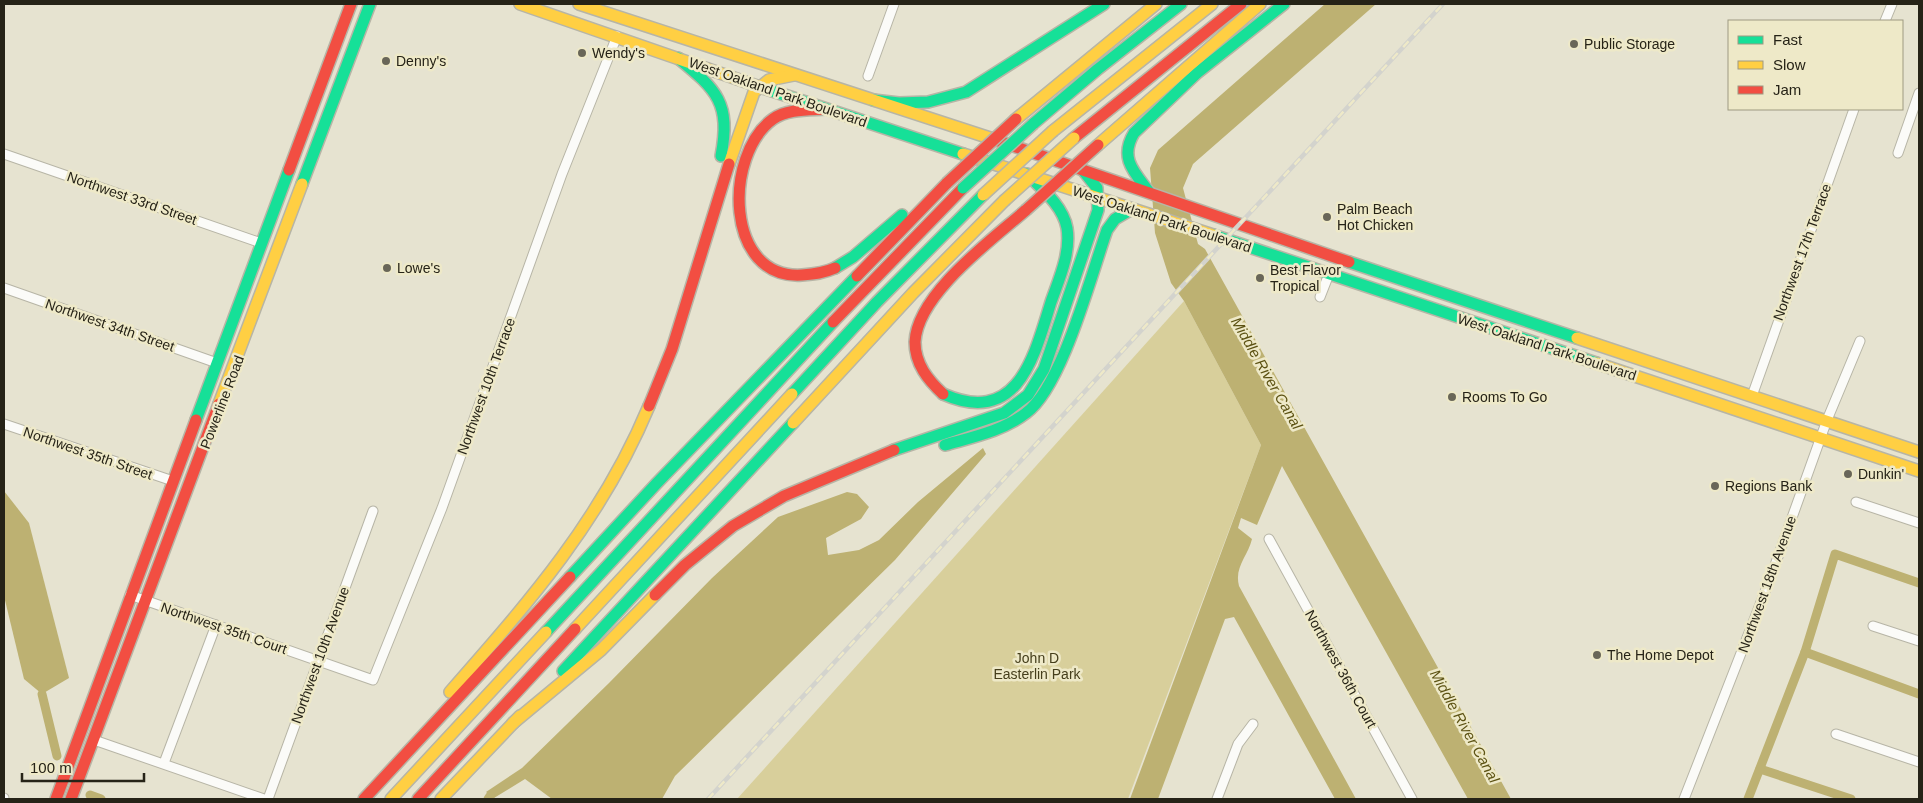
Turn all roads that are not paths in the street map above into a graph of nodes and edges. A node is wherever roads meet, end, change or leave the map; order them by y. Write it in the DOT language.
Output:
graph roads {
  1 [pos="351,4"];
  2 [pos="370,4"];
  3 [pos="520,4"];
  4 [pos="579,4"];
  5 [pos="894,4"];
  6 [pos="1104,4"];
  7 [pos="1156,4"];
  8 [pos="1181,4"];
  9 [pos="1212,4"];
  10 [pos="1241,4"];
  11 [pos="1260,4"];
  12 [pos="1284,4"];
  13 [pos="1892,4"];
  14 [pos="1885,20"];
  15 [pos="648,27"];
  16 [pos="617,36"];
  17 [pos="678,58"];
  18 [pos="794,75"];
  19 [pos="868,76"];
  20 [pos="758,86"];
  21 [pos="1919,93"];
  22 [pos="873,100"];
  23 [pos="824,109"];
  24 [pos="1854,110"];
  25 [pos="295,152"];
  26 [pos="1898,153"];
  27 [pos="4,154"];
  28 [pos="1082,169"];
  29 [pos="288,171"];
  30 [pos="1027,174"];
  31 [pos="306,175"];
  32 [pos="946,183"];
  33 [pos="1149,192"];
  34 [pos="1099,198"];
  35 [pos="1137,210"];
  36 [pos="292,213"];
  37 [pos="706,233"];
  38 [pos="261,243"];
  39 [pos="1310,248"];
  40 [pos="1356,264"];
  41 [pos="1329,274"];
  42 [pos="4,288"];
  43 [pos="1320,297"];
  44 [pos="1491,308"];
  45 [pos="1465,320"];
  46 [pos="227,333"];
  47 [pos="1576,336"];
  48 [pos="1860,341"];
  49 [pos="1552,348"];
  50 [pos="217,363"];
  51 [pos="235,367"];
  52 [pos="1752,396"];
  53 [pos="222,399"];
  54 [pos="1733,409"];
  55 [pos="1827,420"];
  56 [pos="4,424"];
  57 [pos="1822,438"];
  58 [pos="1919,452"];
  59 [pos="1919,471"];
  60 [pos="825,479"];
  61 [pos="173,481"];
  62 [pos="729,490"];
  63 [pos="1856,502"];
  64 [pos="372,510"];
  65 [pos="1919,523"];
  66 [pos="1269,539"];
  67 [pos="632,567"];
  68 [pos="130,595"];
  69 [pos="147,601"];
  70 [pos="216,625"];
  71 [pos="1874,626"];
  72 [pos="523,627"];
  73 [pos="1919,641"];
  74 [pos="318,660"];
  75 [pos="513,723"];
  76 [pos="1253,724"];
  77 [pos="1836,734"];
  78 [pos="447,739"];
  79 [pos="94,740"];
  80 [pos="412,748"];
  81 [pos="1919,762"];
  82 [pos="164,763"];
  83 [pos="56,799"];
  84 [pos="71,799"];
  85 [pos="266,799"];
  86 [pos="364,799"];
  87 [pos="391,799"];
  88 [pos="418,799"];
  89 [pos="441,799"];
  90 [pos="1217,799"];
  91 [pos="1412,799"];
  92 [pos="1684,799"];
  1 -- 25 [label="main road, Powerline Road"];
  2 -- 31 [label="main road, Powerline Road"];
  3 -- 16 [label="main road, West Oakland Park Boulevard"];
  4 -- 15 [label="main road, West Oakland Park Boulevard"];
  5 -- 19 [label="street"];
  6 -- 22 [label="main road"];
  7 -- 32 [label="main road, bridge"];
  8 -- 78 [label="main road, bridge"];
  9 -- 67 [label="main road, bridge"];
  10 -- 62 [label="main road, bridge"];
  11 -- 30 [label="main road, bridge"];
  12 -- 33 [label="main road"];
  13 -- 14 [label="street"];
  15 -- 16 [label="main road"];
  15 -- 18 [label="main road, West Oakland Park Boulevard"];
  16 -- 17 [label="main road, West Oakland Park Boulevard"];
  16 -- 74 [label="street, Northwest 10th Terrace"];
  17 -- 20 [label="main road, West Oakland Park Boulevard"];
  17 -- 37 [label="main road"];
  18 -- 20 [label="main road"];
  18 -- 22 [label="main road, West Oakland Park Boulevard"];
  20 -- 23 [label="main road, West Oakland Park Boulevard"];
  20 -- 37 [label="main road"];
  21 -- 26 [label="street"];
  22 -- 28 [label="main road, West Oakland Park Boulevard"];
  23 -- 30 [label="main road, West Oakland Park Boulevard"];
  23 -- 32 [label="main road"];
  24 -- 52 [label="street, Northwest 17th Terrace"];
  25 -- 29 [label="main road, Powerline Road"];
  25 -- 31 [label="main road"];
  27 -- 38 [label="street, Northwest 33rd Street"];
  28 -- 33 [label="main road, West Oakland Park Boulevard"];
  28 -- 34 [label="main road"];
  29 -- 36 [label="main road"];
  29 -- 38 [label="main road, Powerline Road"];
  30 -- 34 [label="main road, West Oakland Park Boulevard"];
  31 -- 36 [label="main road, Powerline Road"];
  32 -- 72 [label="main road"];
  33 -- 39 [label="main road, West Oakland Park Boulevard"];
  34 -- 35 [label="main road, West Oakland Park Boulevard"];
  34 -- 60 [label="main road"];
  35 -- 41 [label="main road, West Oakland Park Boulevard"];
  35 -- 60 [label="main road"];
  36 -- 51 [label="main road, Powerline Road"];
  37 -- 80 [label="main road"];
  38 -- 46 [label="main road, Powerline Road"];
  39 -- 40 [label="main road, West Oakland Park Boulevard"];
  39 -- 41 [label="main road"];
  40 -- 41 [label="main road"];
  40 -- 44 [label="main road, West Oakland Park Boulevard"];
  41 -- 43 [label="street"];
  41 -- 45 [label="main road, West Oakland Park Boulevard"];
  42 -- 50 [label="street, Northwest 34th Street"];
  44 -- 45 [label="main road"];
  44 -- 47 [label="main road, West Oakland Park Boulevard"];
  45 -- 49 [label="main road, West Oakland Park Boulevard"];
  46 -- 50 [label="main road, Powerline Road"];
  46 -- 51 [label="main road"];
  47 -- 49 [label="main road"];
  47 -- 52 [label="main road, West Oakland Park Boulevard"];
  48 -- 55 [label="street, Northwest 18th Avenue"];
  49 -- 54 [label="main road, West Oakland Park Boulevard"];
  50 -- 53 [label="main road"];
  50 -- 61 [label="main road, Powerline Road"];
  51 -- 53 [label="main road, Powerline Road"];
  52 -- 54 [label="main road"];
  52 -- 55 [label="main road, West Oakland Park Boulevard"];
  53 -- 69 [label="main road, Powerline Road"];
  54 -- 57 [label="main road, West Oakland Park Boulevard"];
  55 -- 57 [label="street, Northwest 18th Avenue"];
  55 -- 58 [label="main road, West Oakland Park Boulevard"];
  56 -- 61 [label="street, Northwest 35th Street"];
  57 -- 59 [label="main road, West Oakland Park Boulevard"];
  57 -- 92 [label="street, Northwest 18th Avenue"];
  60 -- 75 [label="main road"];
  61 -- 68 [label="main road, Powerline Road"];
  62 -- 67 [label="main road"];
  62 -- 75 [label="main road"];
  63 -- 65 [label="street"];
  64 -- 74 [label="street, Northwest 10th Avenue"];
  66 -- 91 [label="street, Northwest 36th Court"];
  67 -- 88 [label="main road"];
  68 -- 69 [label="street, Northwest 35th Court"];
  68 -- 83 [label="main road, Powerline Road"];
  69 -- 70 [label="street, Northwest 35th Court"];
  69 -- 79 [label="main road, Powerline Road"];
  70 -- 74 [label="street, Northwest 35th Court"];
  70 -- 82 [label="street"];
  71 -- 73 [label="street"];
  72 -- 78 [label="main road"];
  72 -- 80 [label="main road"];
  74 -- 85 [label="street, Northwest 10th Avenue"];
  75 -- 89 [label="main road"];
  76 -- 90 [label="street"];
  77 -- 81 [label="street"];
  78 -- 87 [label="main road"];
  79 -- 82 [label="street"];
  79 -- 84 [label="main road, Powerline Road"];
  80 -- 86 [label="main road"];
  82 -- 85 [label="street"];
}
